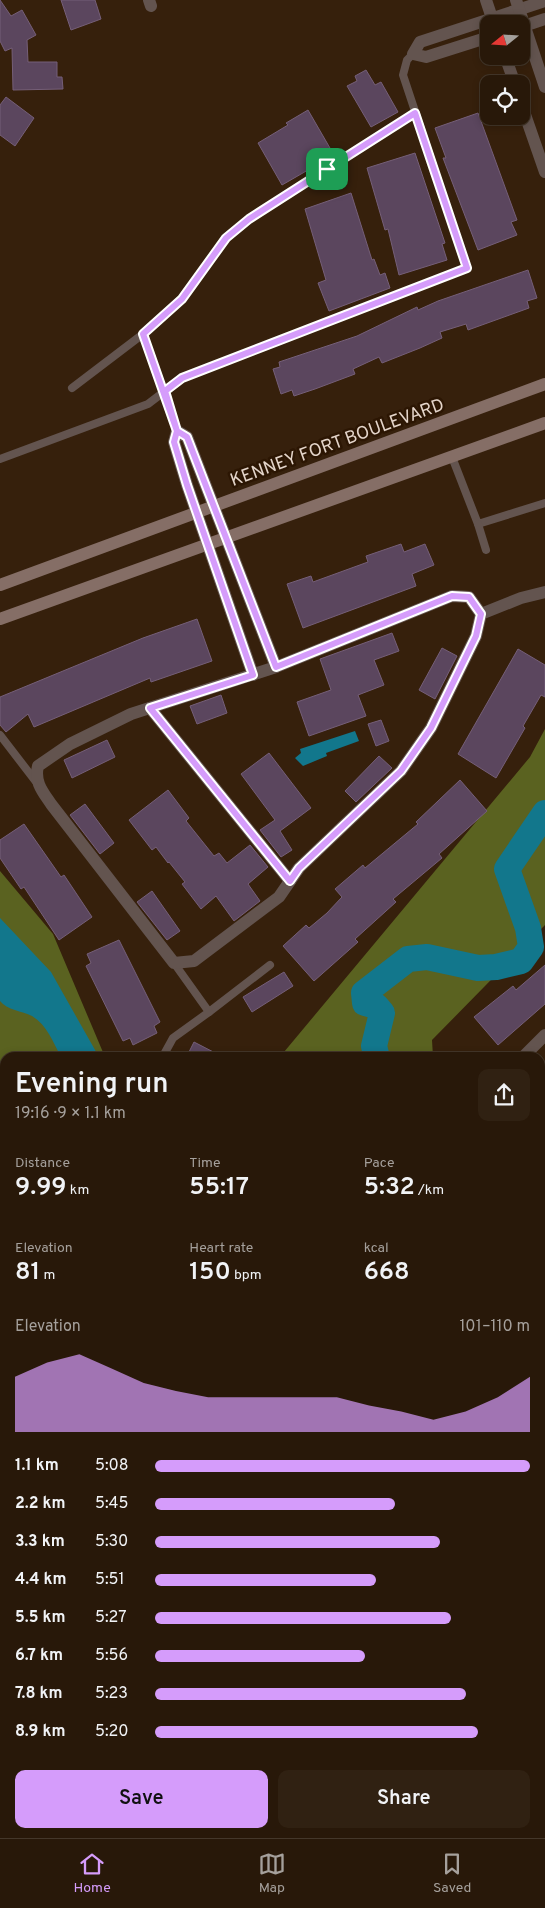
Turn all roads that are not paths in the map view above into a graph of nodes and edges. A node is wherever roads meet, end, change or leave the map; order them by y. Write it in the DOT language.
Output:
graph roads {
  1 [pos="486,0"];
  2 [pos="545,1"];
  3 [pos="517,5"];
  4 [pos="491,15"];
  5 [pos="502,15"];
  6 [pos="545,19"];
  7 [pos="530,24"];
  8 [pos="480,25"];
  9 [pos="480,40"];
  10 [pos="530,46"];
  11 [pos="414,54"];
  12 [pos="545,87"];
  13 [pos="415,113"];
  14 [pos="529,125"];
  15 [pos="545,172"];
  16 [pos="143,334"];
  17 [pos="545,384"];
  18 [pos="72,388"];
  19 [pos="165,391"];
  20 [pos="545,423"];
  21 [pos="177,431"];
  22 [pos="452,457"];
  23 [pos="0,459"];
  24 [pos="545,503"];
  25 [pos="215,504"];
  26 [pos="195,512"];
  27 [pos="478,524"];
  28 [pos="228,538"];
  29 [pos="207,545"];
  30 [pos="486,550"];
  31 [pos="0,585"];
  32 [pos="545,592"];
  33 [pos="481,614"];
  34 [pos="0,619"];
  35 [pos="276,667"];
  36 [pos="253,675"];
  37 [pos="150,708"];
  38 [pos="0,735"];
  39 [pos="38,784"];
  40 [pos="290,881"];
  41 [pos="174,963"];
  42 [pos="270,965"];
  43 [pos="209,1012"];
  44 [pos="545,1035"];
  45 [pos="165,1052"];
  46 [pos="528,1052"];
  1 -- 4 [label="street"];
  2 -- 3 [label="street"];
  3 -- 5 [label="street"];
  6 -- 7 [label="street"];
  8 -- 11 [label="street"];
  9 -- 11 [label="street"];
  10 -- 12 [label="street"];
  11 -- 13 [label="lane"];
  13 -- 16 [label="lane"];
  13 -- 19 [label="lane"];
  14 -- 15 [label="street"];
  16 -- 18 [label="lane"];
  16 -- 19 [label="lane"];
  17 -- 25 [label="main road, KENNEY FORT BOULEVARD"];
  19 -- 21 [label="lane"];
  19 -- 23 [label="lane"];
  20 -- 22 [label="main road"];
  21 -- 25 [label="street"];
  21 -- 26 [label="street"];
  22 -- 27 [label="lane"];
  22 -- 28 [label="main road"];
  24 -- 27 [label="lane"];
  25 -- 26 [label="main road, KENNEY FORT BOULEVARD"];
  25 -- 28 [label="street"];
  26 -- 29 [label="street"];
  26 -- 31 [label="main road, KENNEY FORT BOULEVARD"];
  27 -- 30 [label="lane"];
  28 -- 29 [label="main road"];
  28 -- 35 [label="street"];
  29 -- 34 [label="main road"];
  29 -- 36 [label="street"];
  32 -- 33 [label="street"];
  33 -- 35 [label="street"];
  33 -- 40 [label="street"];
  35 -- 36 [label="street"];
  36 -- 37 [label="street"];
  37 -- 39 [label="street"];
  37 -- 40 [label="street"];
  38 -- 39 [label="lane"];
  39 -- 41 [label="street"];
  40 -- 41 [label="street"];
  41 -- 43 [label="lane"];
  42 -- 43 [label="lane"];
  43 -- 45 [label="lane"];
  44 -- 46 [label="street"];
}
